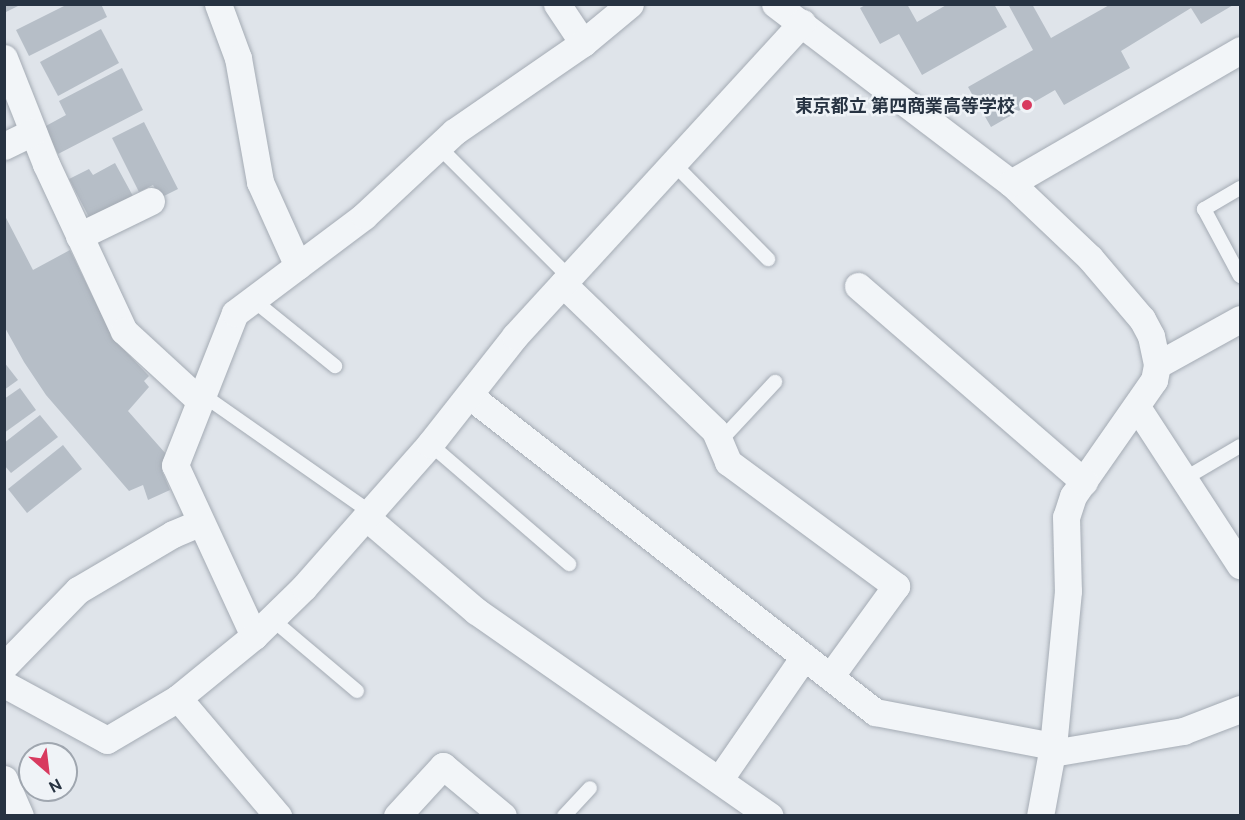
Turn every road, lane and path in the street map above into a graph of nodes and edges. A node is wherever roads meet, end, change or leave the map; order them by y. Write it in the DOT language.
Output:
graph roads {
  1 [pos="218,4"];
  2 [pos="557,4"];
  3 [pos="630,4"];
  4 [pos="775,4"];
  5 [pos="802,23"];
  6 [pos="583,43"];
  7 [pos="1240,50"];
  8 [pos="4,58"];
  9 [pos="33,132"];
  10 [pos="4,146"];
  11 [pos="438,146"];
  12 [pos="674,164"];
  13 [pos="1011,183"];
  14 [pos="1240,188"];
  15 [pos="151,201"];
  16 [pos="79,236"];
  17 [pos="768,259"];
  18 [pos="298,266"];
  19 [pos="1240,276"];
  20 [pos="566,281"];
  21 [pos="858,286"];
  22 [pos="252,299"];
  23 [pos="1240,319"];
  24 [pos="1157,365"];
  25 [pos="335,366"];
  26 [pos="775,382"];
  27 [pos="470,396"];
  28 [pos="201,398"];
  29 [pos="1137,407"];
  30 [pos="720,441"];
  31 [pos="430,444"];
  32 [pos="1240,446"];
  33 [pos="1184,479"];
  34 [pos="1084,482"];
  35 [pos="368,514"];
  36 [pos="200,523"];
  37 [pos="569,564"];
  38 [pos="1240,565"];
  39 [pos="264,628"];
  40 [pos="804,657"];
  41 [pos="4,666"];
  42 [pos="830,677"];
  43 [pos="4,684"];
  44 [pos="357,691"];
  45 [pos="177,698"];
  46 [pos="1240,709"];
  47 [pos="1053,750"];
  48 [pos="4,779"];
  49 [pos="719,780"];
  50 [pos="590,788"];
  51 [pos="20,816"];
  52 [pos="278,816"];
  53 [pos="397,816"];
  54 [pos="503,816"];
  55 [pos="564,816"];
  56 [pos="770,816"];
  57 [pos="1040,816"];
  1 -- 18 [label="street"];
  2 -- 6 [label="street"];
  3 -- 6 [label="street"];
  4 -- 5 [label="street"];
  5 -- 12 [label="street"];
  5 -- 13 [label="street"];
  6 -- 11 [label="street"];
  7 -- 13 [label="street"];
  8 -- 9 [label="street"];
  9 -- 10 [label="street"];
  9 -- 16 [label="street"];
  11 -- 18 [label="street"];
  11 -- 20 [label="lane"];
  12 -- 17 [label="lane"];
  12 -- 20 [label="street"];
  13 -- 24 [label="street"];
  14 -- 19 [label="lane"];
  15 -- 16 [label="street"];
  16 -- 28 [label="street"];
  18 -- 22 [label="street"];
  20 -- 27 [label="street"];
  20 -- 30 [label="street"];
  21 -- 34 [label="street"];
  22 -- 25 [label="lane"];
  22 -- 28 [label="street"];
  23 -- 24 [label="street"];
  24 -- 29 [label="street"];
  26 -- 30 [label="lane"];
  27 -- 31 [label="street"];
  27 -- 40 [label="street"];
  28 -- 35 [label="lane"];
  28 -- 36 [label="street"];
  29 -- 33 [label="street"];
  29 -- 34 [label="street"];
  30 -- 42 [label="street"];
  31 -- 35 [label="street"];
  31 -- 37 [label="lane"];
  32 -- 33 [label="lane"];
  33 -- 38 [label="street"];
  34 -- 47 [label="street"];
  35 -- 39 [label="street"];
  35 -- 49 [label="street"];
  36 -- 39 [label="street"];
  36 -- 41 [label="street"];
  39 -- 44 [label="lane"];
  39 -- 45 [label="street"];
  40 -- 42 [label="street"];
  40 -- 49 [label="street"];
  42 -- 47 [label="street"];
  43 -- 45 [label="street"];
  45 -- 52 [label="street"];
  46 -- 47 [label="street"];
  47 -- 57 [label="street"];
  48 -- 51 [label="street"];
  49 -- 56 [label="street"];
  50 -- 55 [label="lane"];
  53 -- 54 [label="street"];
}
